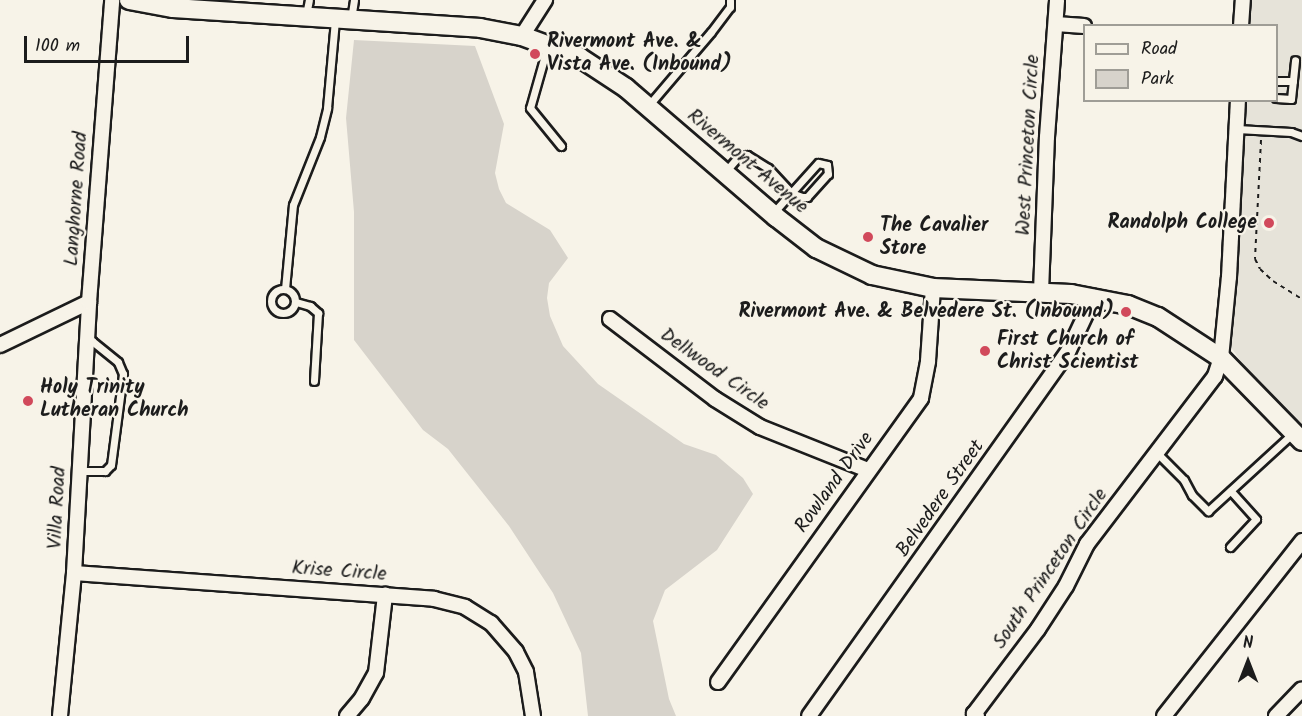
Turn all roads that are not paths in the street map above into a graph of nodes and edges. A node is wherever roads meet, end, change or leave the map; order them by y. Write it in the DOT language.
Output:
graph roads {
  1 [pos="112,0"];
  2 [pos="129,0"];
  3 [pos="354,0"];
  4 [pos="545,0"];
  5 [pos="730,0"];
  6 [pos="1057,0"];
  7 [pos="1243,0"];
  8 [pos="307,8"];
  9 [pos="343,18"];
  10 [pos="1056,24"];
  11 [pos="1242,24"];
  12 [pos="1083,26"];
  13 [pos="522,36"];
  14 [pos="548,45"];
  15 [pos="1295,60"];
  16 [pos="1278,81"];
  17 [pos="1293,81"];
  18 [pos="1278,98"];
  19 [pos="1238,102"];
  20 [pos="648,106"];
  21 [pos="1237,129"];
  22 [pos="1302,136"];
  23 [pos="561,146"];
  24 [pos="724,173"];
  25 [pos="791,193"];
  26 [pos="772,214"];
  27 [pos="933,288"];
  28 [pos="285,289"];
  29 [pos="1041,292"];
  30 [pos="1094,297"];
  31 [pos="89,302"];
  32 [pos="296,302"];
  33 [pos="610,319"];
  34 [pos="87,340"];
  35 [pos="0,345"];
  36 [pos="1221,358"];
  37 [pos="314,381"];
  38 [pos="1298,437"];
  39 [pos="1157,453"];
  40 [pos="868,470"];
  41 [pos="79,471"];
  42 [pos="1231,491"];
  43 [pos="1302,541"];
  44 [pos="1230,547"];
  45 [pos="74,573"];
  46 [pos="385,595"];
  47 [pos="718,682"];
  48 [pos="1302,689"];
  49 [pos="975,715"];
  50 [pos="60,716"];
  51 [pos="347,716"];
  52 [pos="532,716"];
  53 [pos="809,716"];
  54 [pos="1164,716"];
  55 [pos="1276,716"];
  1 -- 31 [label="street, Langhorne Road"];
  2 -- 8 [label="main road, Rivermont Avenue"];
  3 -- 9 [label="lane"];
  4 -- 13 [label="street"];
  5 -- 20 [label="lane"];
  6 -- 10 [label="street, West Princeton Circle"];
  7 -- 11 [label="street"];
  8 -- 9 [label="main road, Rivermont Avenue"];
  9 -- 13 [label="main road, Rivermont Avenue"];
  9 -- 28 [label="lane"];
  10 -- 12 [label="street"];
  10 -- 29 [label="street, West Princeton Circle"];
  13 -- 14 [label="main road, Rivermont Avenue"];
  14 -- 20 [label="main road, Rivermont Avenue"];
  14 -- 23 [label="lane"];
  15 -- 17 [label="lane"];
  16 -- 17 [label="lane"];
  17 -- 18 [label="lane"];
  19 -- 21 [label="street, South Princeton Circle"];
  20 -- 24 [label="main road, Rivermont Avenue"];
  21 -- 22 [label="lane"];
  21 -- 36 [label="street, South Princeton Circle"];
  24 -- 25 [label="lane"];
  24 -- 26 [label="main road, Rivermont Avenue"];
  25 -- 25 [label="lane"];
  25 -- 26 [label="lane"];
  26 -- 27 [label="main road, Rivermont Avenue"];
  27 -- 29 [label="main road, Rivermont Avenue"];
  27 -- 40 [label="street, Rowland Drive"];
  28 -- 32 [label="lane"];
  28 -- 32 [label="lane"];
  29 -- 30 [label="main road, Rivermont Avenue"];
  30 -- 36 [label="main road, Rivermont Avenue"];
  30 -- 53 [label="street, Belvedere Street"];
  31 -- 34 [label="street, Villa Road"];
  31 -- 35 [label="street"];
  32 -- 37 [label="lane"];
  33 -- 40 [label="street, Dellwood Circle"];
  34 -- 41 [label="street, Villa Road"];
  34 -- 41 [label="lane"];
  36 -- 38 [label="main road, Rivermont Avenue"];
  36 -- 39 [label="street, South Princeton Circle"];
  38 -- 42 [label="lane"];
  39 -- 42 [label="lane"];
  39 -- 49 [label="street, South Princeton Circle"];
  40 -- 47 [label="street, Rowland Drive"];
  41 -- 45 [label="street, Villa Road"];
  42 -- 44 [label="lane"];
  43 -- 54 [label="street"];
  45 -- 46 [label="street, Krise Circle"];
  45 -- 50 [label="street, Villa Road"];
  46 -- 51 [label="street"];
  46 -- 52 [label="street, Krise Circle"];
  48 -- 55 [label="street"];
}
